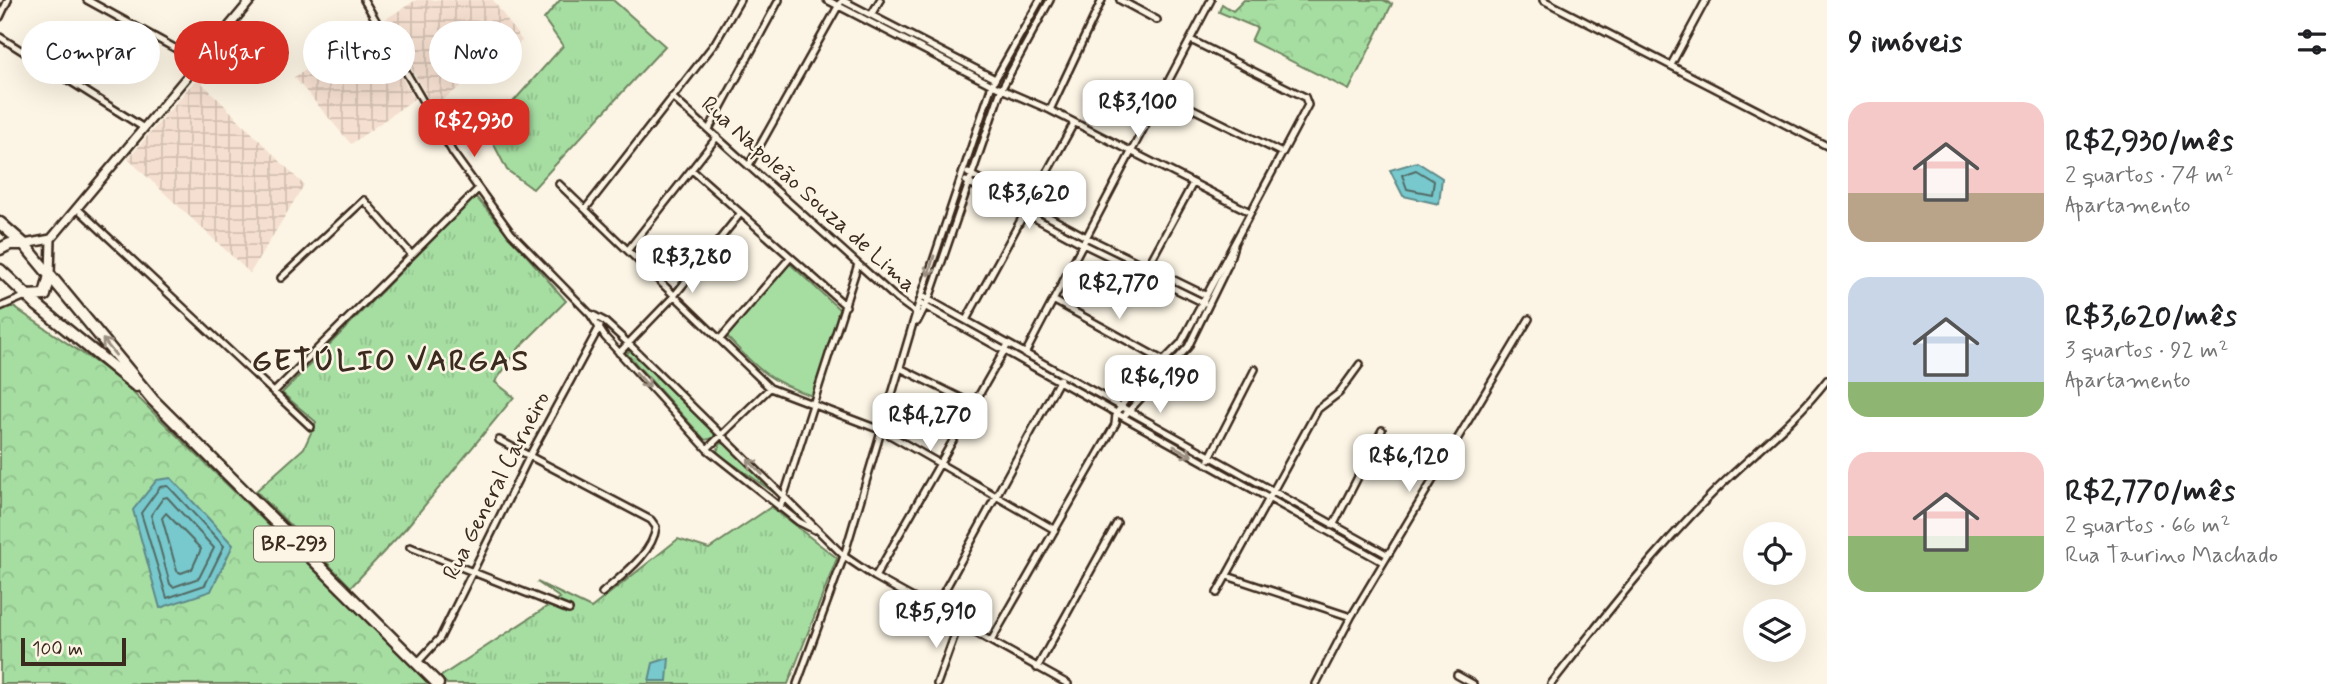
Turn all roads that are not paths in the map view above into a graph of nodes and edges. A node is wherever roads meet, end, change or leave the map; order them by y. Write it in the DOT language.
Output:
graph roads {
  1 [pos="8,0"];
  2 [pos="87,0"];
  3 [pos="251,0"];
  4 [pos="364,0"];
  5 [pos="740,0"];
  6 [pos="779,0"];
  7 [pos="827,0"];
  8 [pos="880,0"];
  9 [pos="1040,0"];
  10 [pos="1050,0"];
  11 [pos="1102,0"];
  12 [pos="1120,0"];
  13 [pos="1211,0"];
  14 [pos="1543,0"];
  15 [pos="1706,0"];
  16 [pos="841,2"];
  17 [pos="0,17"];
  18 [pos="869,18"];
  19 [pos="1157,20"];
  20 [pos="234,21"];
  21 [pos="0,37"];
  22 [pos="1191,40"];
  23 [pos="174,48"];
  24 [pos="1012,49"];
  25 [pos="1020,54"];
  26 [pos="959,60"];
  27 [pos="1671,65"];
  28 [pos="955,66"];
  29 [pos="995,78"];
  30 [pos="181,84"];
  31 [pos="992,85"];
  32 [pos="1003,86"];
  33 [pos="1163,94"];
  34 [pos="672,97"];
  35 [pos="1050,110"];
  36 [pos="981,116"];
  37 [pos="990,119"];
  38 [pos="1074,123"];
  39 [pos="144,128"];
  40 [pos="709,129"];
  41 [pos="717,137"];
  42 [pos="1827,146"];
  43 [pos="1130,151"];
  44 [pos="1282,153"];
  45 [pos="749,165"];
  46 [pos="692,170"];
  47 [pos="963,171"];
  48 [pos="970,174"];
  49 [pos="960,179"];
  50 [pos="967,182"];
  51 [pos="1193,183"];
  52 [pos="559,184"];
  53 [pos="478,189"];
  54 [pos="78,208"];
  55 [pos="586,208"];
  56 [pos="1026,209"];
  57 [pos="1250,212"];
  58 [pos="740,214"];
  59 [pos="0,223"];
  60 [pos="1086,237"];
  61 [pos="940,238"];
  62 [pos="51,239"];
  63 [pos="948,241"];
  64 [pos="1234,242"];
  65 [pos="24,244"];
  66 [pos="1083,244"];
  67 [pos="0,249"];
  68 [pos="628,250"];
  69 [pos="1120,253"];
  70 [pos="411,254"];
  71 [pos="789,259"];
  72 [pos="1116,260"];
  73 [pos="858,264"];
  74 [pos="1148,267"];
  75 [pos="0,270"];
  76 [pos="1144,274"];
  77 [pos="50,275"];
  78 [pos="281,278"];
  79 [pos="1176,280"];
  80 [pos="1172,287"];
  81 [pos="1204,294"];
  82 [pos="27,296"];
  83 [pos="674,296"];
  84 [pos="1211,298"];
  85 [pos="921,299"];
  86 [pos="929,299"];
  87 [pos="1053,300"];
  88 [pos="1200,301"];
  89 [pos="1208,305"];
  90 [pos="846,306"];
  91 [pos="926,306"];
  92 [pos="0,307"];
  93 [pos="590,314"];
  94 [pos="919,315"];
  95 [pos="1530,319"];
  96 [pos="604,321"];
  97 [pos="965,323"];
  98 [pos="598,329"];
  99 [pos="720,339"];
  100 [pos="628,343"];
  101 [pos="1007,346"];
  102 [pos="1026,352"];
  103 [pos="619,353"];
  104 [pos="1022,359"];
  105 [pos="1163,360"];
  106 [pos="1360,364"];
  107 [pos="1170,365"];
  108 [pos="902,369"];
  109 [pos="1255,369"];
  110 [pos="1062,375"];
  111 [pos="1827,380"];
  112 [pos="1059,381"];
  113 [pos="770,388"];
  114 [pos="1136,388"];
  115 [pos="274,392"];
  116 [pos="1143,393"];
  117 [pos="153,400"];
  118 [pos="816,404"];
  119 [pos="973,404"];
  120 [pos="1120,408"];
  121 [pos="1128,412"];
  122 [pos="1116,414"];
  123 [pos="1124,418"];
  124 [pos="1115,424"];
  125 [pos="311,427"];
  126 [pos="1382,430"];
  127 [pos="883,431"];
  128 [pos="1163,431"];
  129 [pos="722,435"];
  130 [pos="1160,438"];
  131 [pos="499,440"];
  132 [pos="707,449"];
  133 [pos="530,455"];
  134 [pos="1210,456"];
  135 [pos="939,464"];
  136 [pos="1206,464"];
  137 [pos="1242,474"];
  138 [pos="1238,481"];
  139 [pos="1272,490"];
  140 [pos="785,497"];
  141 [pos="997,497"];
  142 [pos="1268,498"];
  143 [pos="1304,507"];
  144 [pos="780,508"];
  145 [pos="1300,515"];
  146 [pos="1116,523"];
  147 [pos="1334,524"];
  148 [pos="816,530"];
  149 [pos="1055,530"];
  150 [pos="1329,531"];
  151 [pos="410,547"];
  152 [pos="1388,555"];
  153 [pos="844,556"];
  154 [pos="1383,562"];
  155 [pos="472,573"];
  156 [pos="1227,576"];
  157 [pos="875,577"];
  158 [pos="602,593"];
  159 [pos="1217,593"];
  160 [pos="569,610"];
  161 [pos="934,610"];
  162 [pos="1351,617"];
  163 [pos="959,622"];
  164 [pos="991,641"];
  165 [pos="417,663"];
  166 [pos="1037,668"];
  167 [pos="1457,675"];
  168 [pos="438,684"];
  169 [pos="797,684"];
  170 [pos="937,684"];
  171 [pos="1068,684"];
  172 [pos="1316,684"];
  173 [pos="1473,684"];
  174 [pos="1551,684"];
  1 -- 17 [label="street"];
  2 -- 23 [label="street"];
  3 -- 20 [label="street"];
  4 -- 53 [label="street"];
  5 -- 34 [label="street"];
  6 -- 40 [label="street"];
  7 -- 16 [label="street"];
  8 -- 18 [label="street"];
  9 -- 24 [label="street"];
  10 -- 25 [label="street"];
  11 -- 35 [label="street"];
  12 -- 19 [label="street"];
  13 -- 22 [label="street"];
  14 -- 27 [label="street"];
  15 -- 27 [label="street"];
  16 -- 18 [label="street"];
  16 -- 45 [label="street"];
  18 -- 26 [label="street"];
  18 -- 28 [label="street"];
  21 -- 39 [label="street"];
  22 -- 33 [label="street"];
  22 -- 44 [label="street"];
  24 -- 25 [label="street"];
  24 -- 29 [label="street"];
  25 -- 32 [label="street"];
  26 -- 28 [label="street"];
  26 -- 29 [label="street"];
  27 -- 42 [label="street"];
  28 -- 31 [label="street"];
  29 -- 31 [label="street"];
  29 -- 32 [label="street"];
  30 -- 39 [label="street"];
  31 -- 32 [label="street"];
  31 -- 36 [label="street"];
  32 -- 35 [label="street"];
  32 -- 37 [label="street"];
  33 -- 43 [label="street"];
  33 -- 44 [label="street"];
  34 -- 40 [label="street, Rua Napoleão Souza de Lima"];
  34 -- 55 [label="street"];
  35 -- 38 [label="street"];
  36 -- 37 [label="street"];
  36 -- 47 [label="street"];
  37 -- 48 [label="street"];
  38 -- 43 [label="street"];
  38 -- 56 [label="street"];
  39 -- 54 [label="street"];
  40 -- 41 [label="street, Rua Napoleão Souza de Lima"];
  41 -- 45 [label="street, Rua Napoleão Souza de Lima"];
  41 -- 46 [label="street"];
  43 -- 51 [label="street"];
  43 -- 60 [label="street"];
  44 -- 57 [label="street"];
  45 -- 73 [label="street, Rua Napoleão Souza de Lima"];
  46 -- 58 [label="street"];
  46 -- 68 [label="street"];
  47 -- 48 [label="street"];
  47 -- 49 [label="street"];
  48 -- 50 [label="street"];
  48 -- 56 [label="street"];
  49 -- 50 [label="street"];
  49 -- 61 [label="street"];
  50 -- 56 [label="street"];
  50 -- 63 [label="street"];
  51 -- 57 [label="street"];
  51 -- 74 [label="street"];
  52 -- 55 [label="street"];
  53 -- 70 [label="street"];
  53 -- 93 [label="street"];
  54 -- 62 [label="street"];
  54 -- 115 [label="street"];
  55 -- 68 [label="street"];
  56 -- 60 [label="street"];
  56 -- 66 [label="street"];
  56 -- 97 [label="street"];
  57 -- 64 [label="street"];
  58 -- 71 [label="street"];
  58 -- 83 [label="street"];
  59 -- 65 [label="highway, BR-293"];
  60 -- 66 [label="street"];
  60 -- 69 [label="street"];
  61 -- 63 [label="street"];
  61 -- 85 [label="street, one-way"];
  62 -- 65 [label="street"];
  62 -- 77 [label="street"];
  63 -- 86 [label="street"];
  64 -- 81 [label="street"];
  64 -- 84 [label="street"];
  65 -- 67 [label="highway"];
  65 -- 77 [label="highway, BR-293"];
  66 -- 72 [label="street"];
  66 -- 87 [label="street"];
  68 -- 83 [label="street"];
  69 -- 72 [label="street"];
  69 -- 74 [label="street"];
  70 -- 78 [label="street"];
  70 -- 115 [label="street"];
  71 -- 90 [label="street"];
  71 -- 99 [label="street"];
  72 -- 76 [label="street"];
  73 -- 90 [label="street"];
  73 -- 94 [label="street, Rua Napoleão Souza de Lima"];
  74 -- 76 [label="street"];
  74 -- 79 [label="street"];
  75 -- 82 [label="highway, BR-293"];
  76 -- 80 [label="street"];
  77 -- 82 [label="highway"];
  117 -- 77 [label="highway, BR-293, one-way"];
  79 -- 80 [label="street"];
  79 -- 81 [label="street"];
  80 -- 88 [label="street"];
  81 -- 84 [label="street"];
  81 -- 88 [label="street"];
  82 -- 92 [label="street"];
  82 -- 117 [label="highway, BR-293"];
  83 -- 99 [label="street"];
  83 -- 100 [label="street"];
  84 -- 89 [label="street"];
  85 -- 86 [label="street"];
  85 -- 91 [label="street"];
  85 -- 94 [label="street"];
  86 -- 91 [label="street"];
  86 -- 97 [label="street"];
  87 -- 102 [label="street"];
  87 -- 105 [label="street"];
  88 -- 89 [label="street"];
  88 -- 105 [label="street"];
  89 -- 107 [label="street"];
  90 -- 118 [label="street"];
  91 -- 94 [label="street"];
  91 -- 97 [label="street"];
  93 -- 96 [label="street"];
  93 -- 98 [label="street"];
  94 -- 108 [label="street"];
  95 -- 152 [label="street"];
  96 -- 98 [label="street, Rua General Carneiro"];
  96 -- 100 [label="street"];
  97 -- 101 [label="street"];
  98 -- 103 [label="street"];
  98 -- 133 [label="street, Rua General Carneiro"];
  99 -- 113 [label="street"];
  100 -- 103 [label="street"];
  100 -- 129 [label="street"];
  101 -- 102 [label="street"];
  101 -- 104 [label="street"];
  101 -- 119 [label="street"];
  102 -- 104 [label="street"];
  102 -- 110 [label="street"];
  103 -- 132 [label="street, one-way"];
  104 -- 112 [label="street"];
  105 -- 107 [label="street"];
  105 -- 114 [label="street"];
  106 -- 139 [label="street"];
  107 -- 116 [label="street"];
  108 -- 119 [label="street"];
  108 -- 127 [label="street"];
  109 -- 134 [label="street"];
  110 -- 112 [label="street"];
  110 -- 120 [label="street"];
  111 -- 174 [label="street"];
  112 -- 122 [label="street"];
  112 -- 141 [label="street"];
  113 -- 118 [label="street"];
  113 -- 129 [label="street"];
  114 -- 116 [label="street"];
  114 -- 120 [label="street"];
  115 -- 125 [label="street"];
  116 -- 121 [label="street"];
  117 -- 165 [label="highway, BR-293"];
  118 -- 127 [label="street"];
  118 -- 140 [label="street"];
  119 -- 135 [label="street"];
  120 -- 121 [label="street"];
  120 -- 122 [label="street"];
  121 -- 123 [label="street"];
  121 -- 128 [label="street"];
  122 -- 123 [label="street"];
  122 -- 124 [label="street"];
  123 -- 124 [label="street"];
  123 -- 130 [label="street"];
  124 -- 149 [label="street"];
  126 -- 147 [label="street"];
  127 -- 135 [label="street"];
  127 -- 153 [label="street"];
  128 -- 130 [label="street"];
  128 -- 134 [label="street"];
  129 -- 132 [label="street"];
  140 -- 129 [label="street, one-way"];
  130 -- 136 [label="street, one-way"];
  131 -- 133 [label="street"];
  132 -- 144 [label="street"];
  133 -- 155 [label="street, Rua General Carneiro"];
  133 -- 158 [label="street"];
  134 -- 136 [label="street"];
  134 -- 137 [label="street"];
  135 -- 141 [label="street"];
  135 -- 157 [label="street"];
  136 -- 138 [label="street"];
  137 -- 138 [label="street"];
  137 -- 139 [label="street"];
  138 -- 142 [label="street"];
  139 -- 142 [label="street"];
  139 -- 143 [label="street"];
  140 -- 144 [label="street"];
  140 -- 148 [label="street"];
  141 -- 149 [label="street"];
  141 -- 161 [label="street"];
  142 -- 145 [label="street"];
  142 -- 156 [label="street"];
  143 -- 145 [label="street"];
  143 -- 147 [label="street"];
  144 -- 148 [label="street"];
  145 -- 150 [label="street"];
  146 -- 166 [label="street"];
  147 -- 150 [label="street"];
  147 -- 152 [label="street"];
  148 -- 153 [label="street"];
  149 -- 164 [label="street"];
  150 -- 154 [label="street"];
  151 -- 155 [label="street"];
  152 -- 154 [label="street"];
  153 -- 157 [label="street"];
  153 -- 169 [label="street"];
  154 -- 162 [label="street"];
  155 -- 160 [label="street"];
  155 -- 165 [label="street, Rua General Carneiro"];
  156 -- 159 [label="street"];
  156 -- 162 [label="street"];
  157 -- 161 [label="street"];
  161 -- 163 [label="street"];
  162 -- 172 [label="street"];
  163 -- 164 [label="street"];
  163 -- 170 [label="street"];
  164 -- 166 [label="street"];
  165 -- 168 [label="highway, BR-293"];
  166 -- 171 [label="street"];
  167 -- 173 [label="street"];
}
